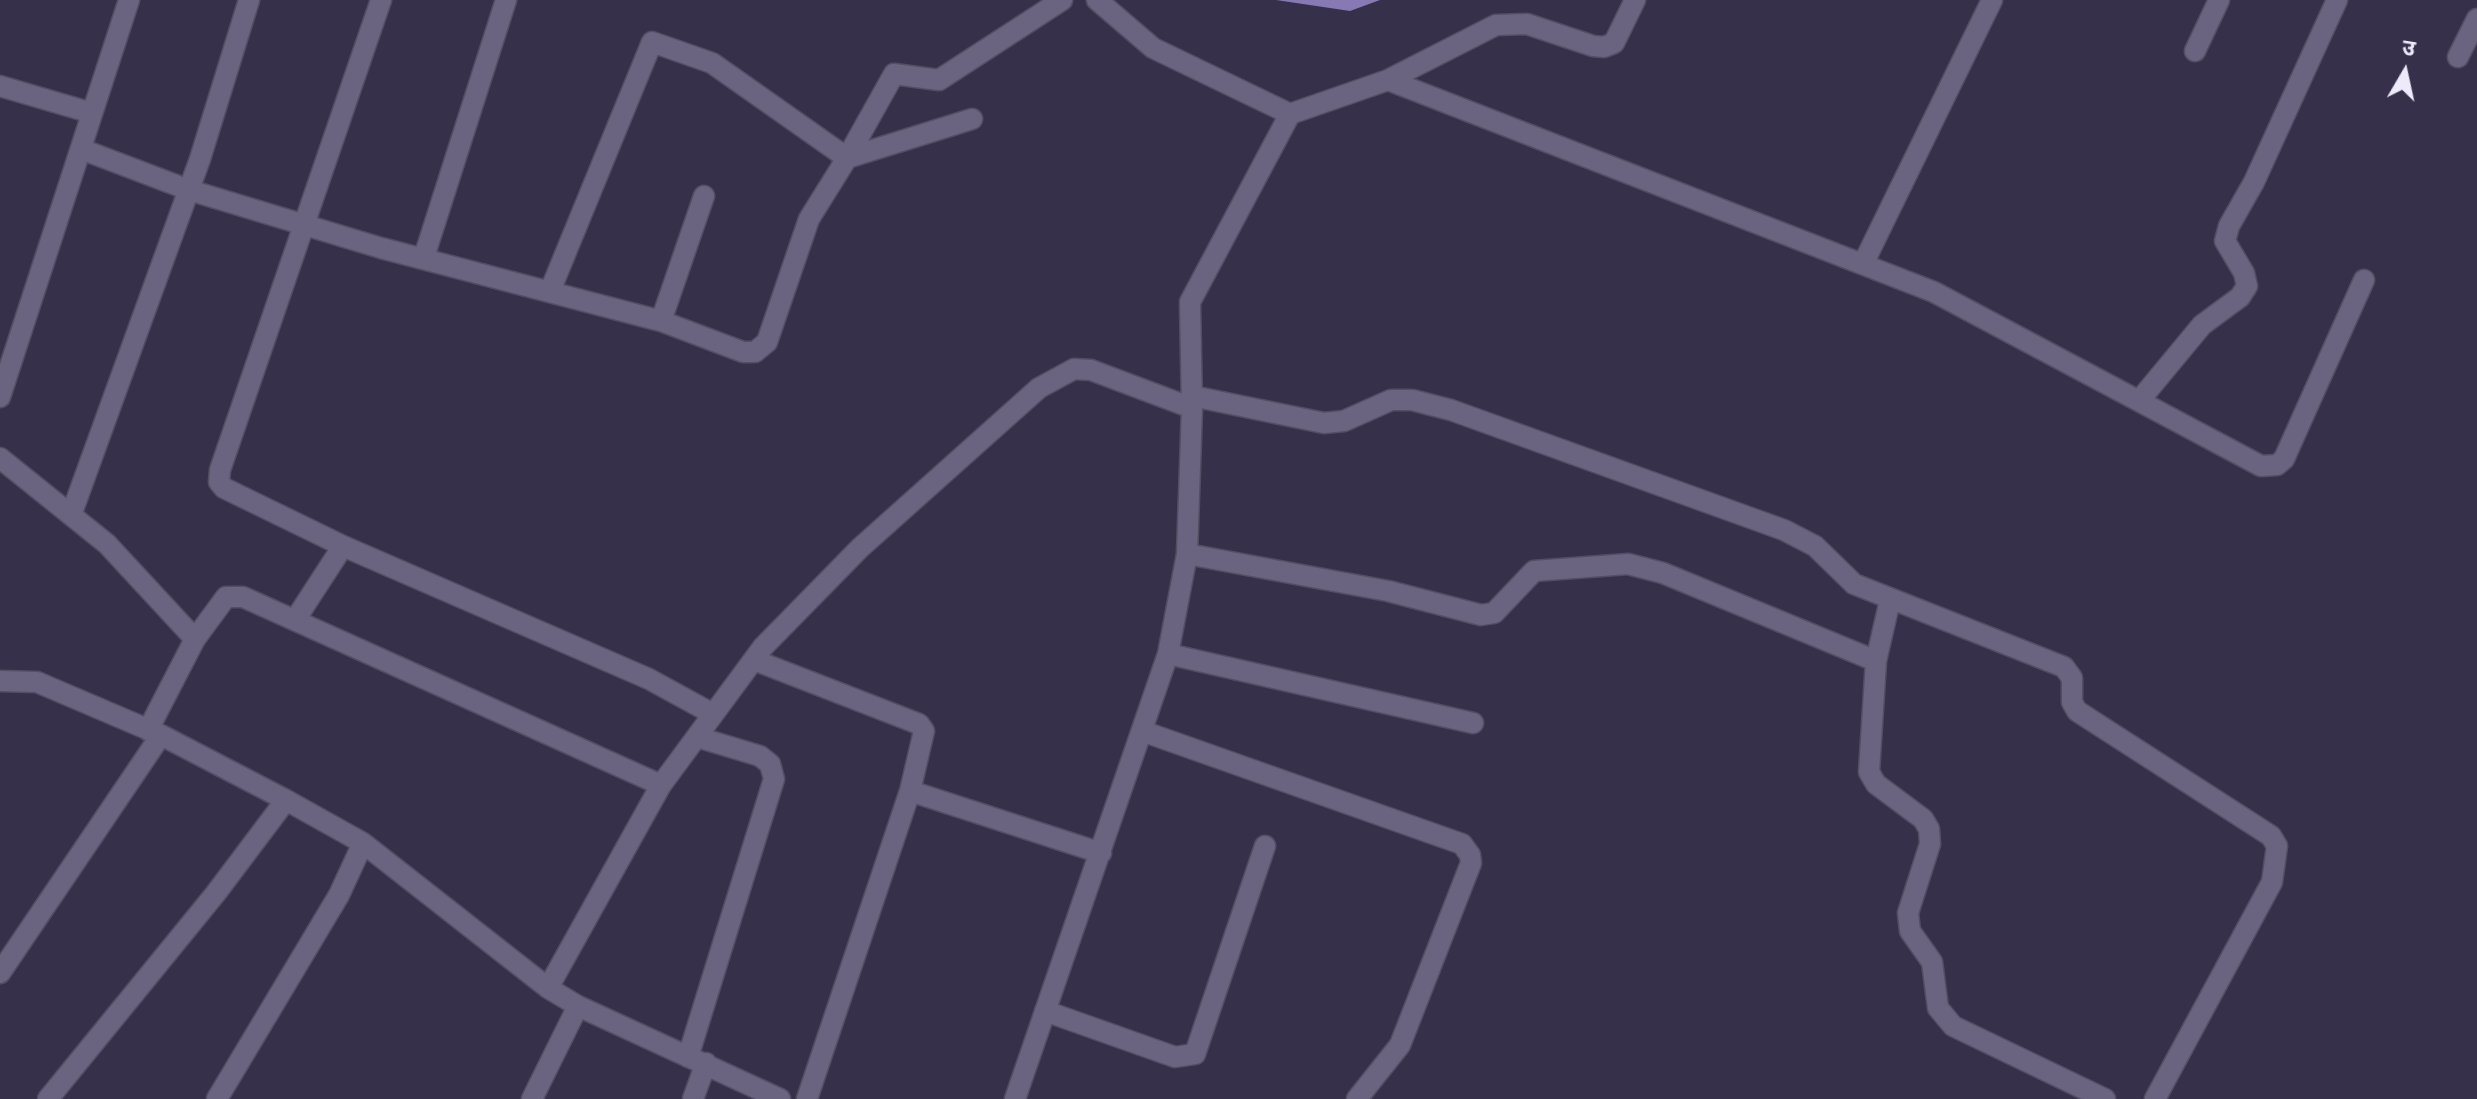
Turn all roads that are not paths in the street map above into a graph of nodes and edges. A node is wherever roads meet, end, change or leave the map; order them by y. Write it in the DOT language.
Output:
graph roads {
  1 [pos="129,0"];
  2 [pos="249,0"];
  3 [pos="381,0"];
  4 [pos="506,0"];
  5 [pos="1062,0"];
  6 [pos="1097,0"];
  7 [pos="1635,0"];
  8 [pos="1992,0"];
  9 [pos="2219,0"];
  10 [pos="2337,0"];
  11 [pos="2477,19"];
  12 [pos="2195,51"];
  13 [pos="2458,57"];
  14 [pos="1388,80"];
  15 [pos="0,86"];
  16 [pos="92,113"];
  17 [pos="1290,114"];
  18 [pos="972,119"];
  19 [pos="81,149"];
  20 [pos="847,158"];
  21 [pos="189,190"];
  22 [pos="704,196"];
  23 [pos="305,225"];
  24 [pos="424,257"];
  25 [pos="1863,264"];
  26 [pos="2364,280"];
  27 [pos="550,291"];
  28 [pos="661,321"];
  29 [pos="0,397"];
  30 [pos="2139,401"];
  31 [pos="1192,402"];
  32 [pos="0,458"];
  33 [pos="71,515"];
  34 [pos="343,546"];
  35 [pos="1187,554"];
  36 [pos="1890,600"];
  37 [pos="295,620"];
  38 [pos="195,639"];
  39 [pos="1168,654"];
  40 [pos="754,660"];
  41 [pos="1876,661"];
  42 [pos="0,681"];
  43 [pos="713,714"];
  44 [pos="1473,723"];
  45 [pos="1142,731"];
  46 [pos="154,732"];
  47 [pos="697,737"];
  48 [pos="661,785"];
  49 [pos="910,791"];
  50 [pos="286,800"];
  51 [pos="363,843"];
  52 [pos="1265,846"];
  53 [pos="1101,853"];
  54 [pos="0,973"];
  55 [pos="548,988"];
  56 [pos="578,1006"];
  57 [pos="1045,1011"];
  58 [pos="697,1060"];
  59 [pos="48,1099"];
  60 [pos="217,1099"];
  61 [pos="532,1099"];
  62 [pos="693,1099"];
  63 [pos="780,1099"];
  64 [pos="807,1099"];
  65 [pos="1015,1099"];
  66 [pos="1357,1099"];
  67 [pos="2105,1099"];
  68 [pos="2155,1099"];
  1 -- 16 [label="street"];
  2 -- 21 [label="street"];
  3 -- 23 [label="street"];
  4 -- 24 [label="street"];
  5 -- 20 [label="street"];
  6 -- 17 [label="street"];
  7 -- 14 [label="street"];
  8 -- 25 [label="street"];
  9 -- 12 [label="street"];
  10 -- 30 [label="street"];
  11 -- 13 [label="street"];
  14 -- 17 [label="street"];
  14 -- 25 [label="street"];
  15 -- 16 [label="street"];
  16 -- 19 [label="street"];
  17 -- 31 [label="street"];
  18 -- 20 [label="street"];
  19 -- 21 [label="street"];
  19 -- 29 [label="street"];
  20 -- 27 [label="street"];
  20 -- 28 [label="street"];
  21 -- 23 [label="street"];
  21 -- 33 [label="street"];
  22 -- 28 [label="street"];
  23 -- 24 [label="street"];
  23 -- 34 [label="street"];
  24 -- 27 [label="street"];
  25 -- 30 [label="street"];
  26 -- 30 [label="street"];
  27 -- 28 [label="street"];
  31 -- 35 [label="street"];
  31 -- 36 [label="street"];
  31 -- 40 [label="street"];
  32 -- 33 [label="street"];
  33 -- 38 [label="street"];
  34 -- 37 [label="street"];
  34 -- 43 [label="street"];
  35 -- 39 [label="street"];
  35 -- 41 [label="street"];
  36 -- 41 [label="street"];
  36 -- 68 [label="street"];
  37 -- 38 [label="street"];
  37 -- 48 [label="street"];
  38 -- 46 [label="street"];
  39 -- 44 [label="street"];
  39 -- 45 [label="street"];
  40 -- 43 [label="street"];
  40 -- 49 [label="street"];
  41 -- 67 [label="street"];
  42 -- 46 [label="street"];
  43 -- 47 [label="street"];
  45 -- 53 [label="street"];
  45 -- 66 [label="street"];
  46 -- 50 [label="street"];
  46 -- 54 [label="street"];
  47 -- 48 [label="street"];
  47 -- 58 [label="street"];
  48 -- 55 [label="street"];
  49 -- 53 [label="street"];
  49 -- 64 [label="street"];
  50 -- 51 [label="street"];
  50 -- 59 [label="street"];
  51 -- 55 [label="street"];
  51 -- 60 [label="street"];
  52 -- 57 [label="street"];
  53 -- 57 [label="street"];
  55 -- 56 [label="street"];
  56 -- 58 [label="street"];
  56 -- 61 [label="street"];
  57 -- 65 [label="street"];
  58 -- 62 [label="street"];
  58 -- 63 [label="street"];
}
